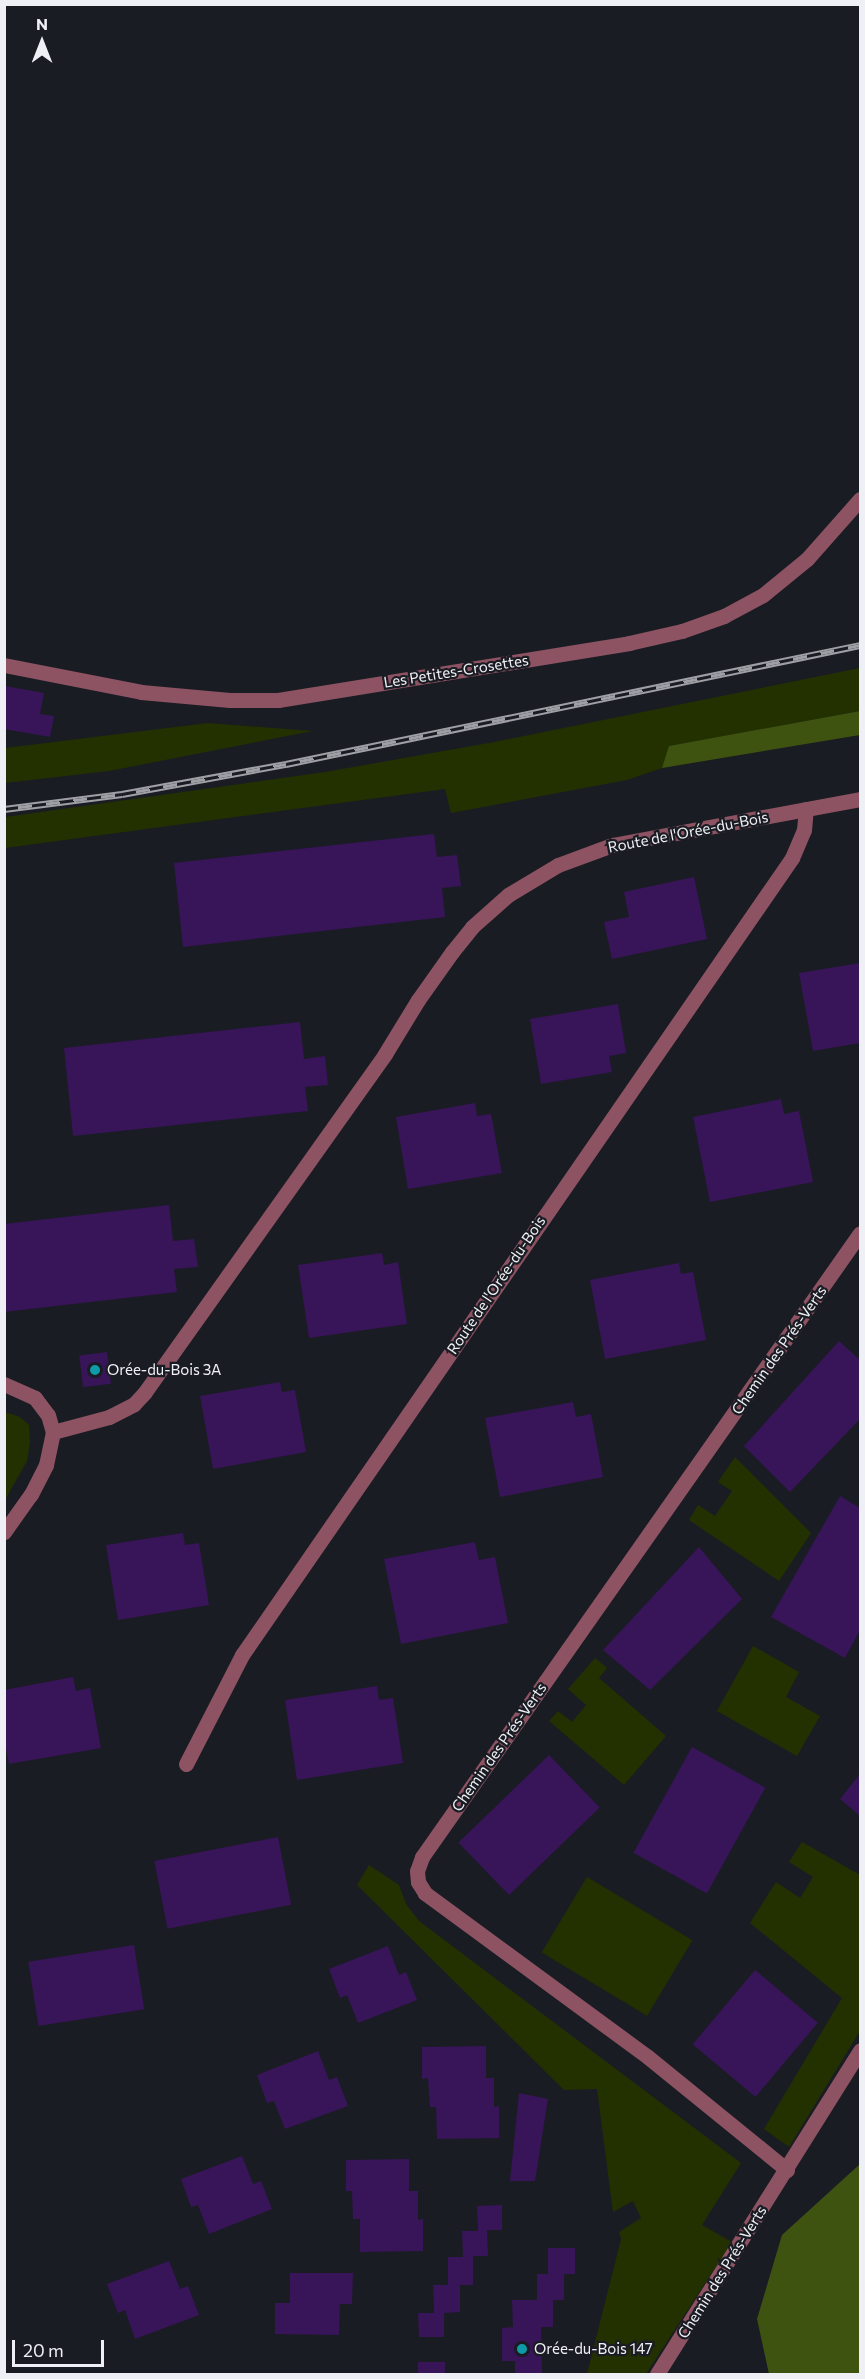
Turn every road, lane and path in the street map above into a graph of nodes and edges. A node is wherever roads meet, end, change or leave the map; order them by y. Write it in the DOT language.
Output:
graph roads {
  1 [pos="861,499"];
  2 [pos="4,665"];
  3 [pos="861,800"];
  4 [pos="806,809"];
  5 [pos="861,1233"];
  6 [pos="4,1384"];
  7 [pos="53,1432"];
  8 [pos="4,1532"];
  9 [pos="186,1764"];
  10 [pos="861,2050"];
  11 [pos="787,2170"];
  12 [pos="657,2374"];
  1 -- 2 [label="street, Les Petites-Crosettes"];
  3 -- 4 [label="street, Route de l'Orée-du-Bois"];
  4 -- 7 [label="street, Route de l'Orée-du-Bois"];
  4 -- 9 [label="street, Route de l'Orée-du-Bois"];
  5 -- 11 [label="street, Chemin des Prés-Verts"];
  6 -- 7 [label="street"];
  7 -- 8 [label="street"];
  10 -- 11 [label="street, Chemin des Prés-Verts"];
  11 -- 12 [label="street, Chemin des Prés-Verts"];
}
